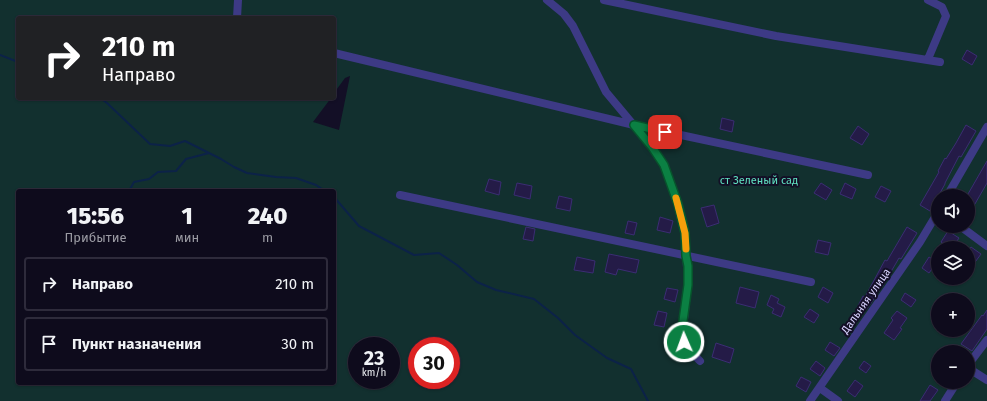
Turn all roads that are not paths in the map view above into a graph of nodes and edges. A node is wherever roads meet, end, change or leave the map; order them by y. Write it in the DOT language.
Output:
graph roads {
  1 [pos="238,0"];
  2 [pos="547,0"];
  3 [pos="604,0"];
  4 [pos="928,0"];
  5 [pos="237,16"];
  6 [pos="336,53"];
  7 [pos="928,60"];
  8 [pos="940,62"];
  9 [pos="634,125"];
  10 [pos="987,126"];
  11 [pos="868,175"];
  12 [pos="951,189"];
  13 [pos="400,195"];
  14 [pos="931,224"];
  15 [pos="969,233"];
  16 [pos="987,246"];
  17 [pos="686,256"];
  18 [pos="811,282"];
  19 [pos="987,340"];
  20 [pos="975,356"];
  21 [pos="700,361"];
  22 [pos="975,371"];
  23 [pos="987,380"];
  24 [pos="820,388"];
  25 [pos="953,389"];
  26 [pos="810,401"];
  27 [pos="838,401"];
  28 [pos="945,401"];
  1 -- 5 [label="street"];
  2 -- 9 [label="street"];
  3 -- 7 [label="street"];
  4 -- 7 [label="street"];
  6 -- 9 [label="street"];
  7 -- 8 [label="street"];
  9 -- 11 [label="street"];
  9 -- 17 [label="street"];
  10 -- 12 [label="street"];
  13 -- 17 [label="street"];
  14 -- 24 [label="street, Дальняя улица"];
  15 -- 16 [label="street"];
  17 -- 18 [label="street"];
  17 -- 21 [label="street"];
  19 -- 20 [label="street"];
  22 -- 23 [label="street"];
  24 -- 26 [label="street, Дальняя улица"];
  24 -- 27 [label="street"];
  25 -- 28 [label="street"];
}
